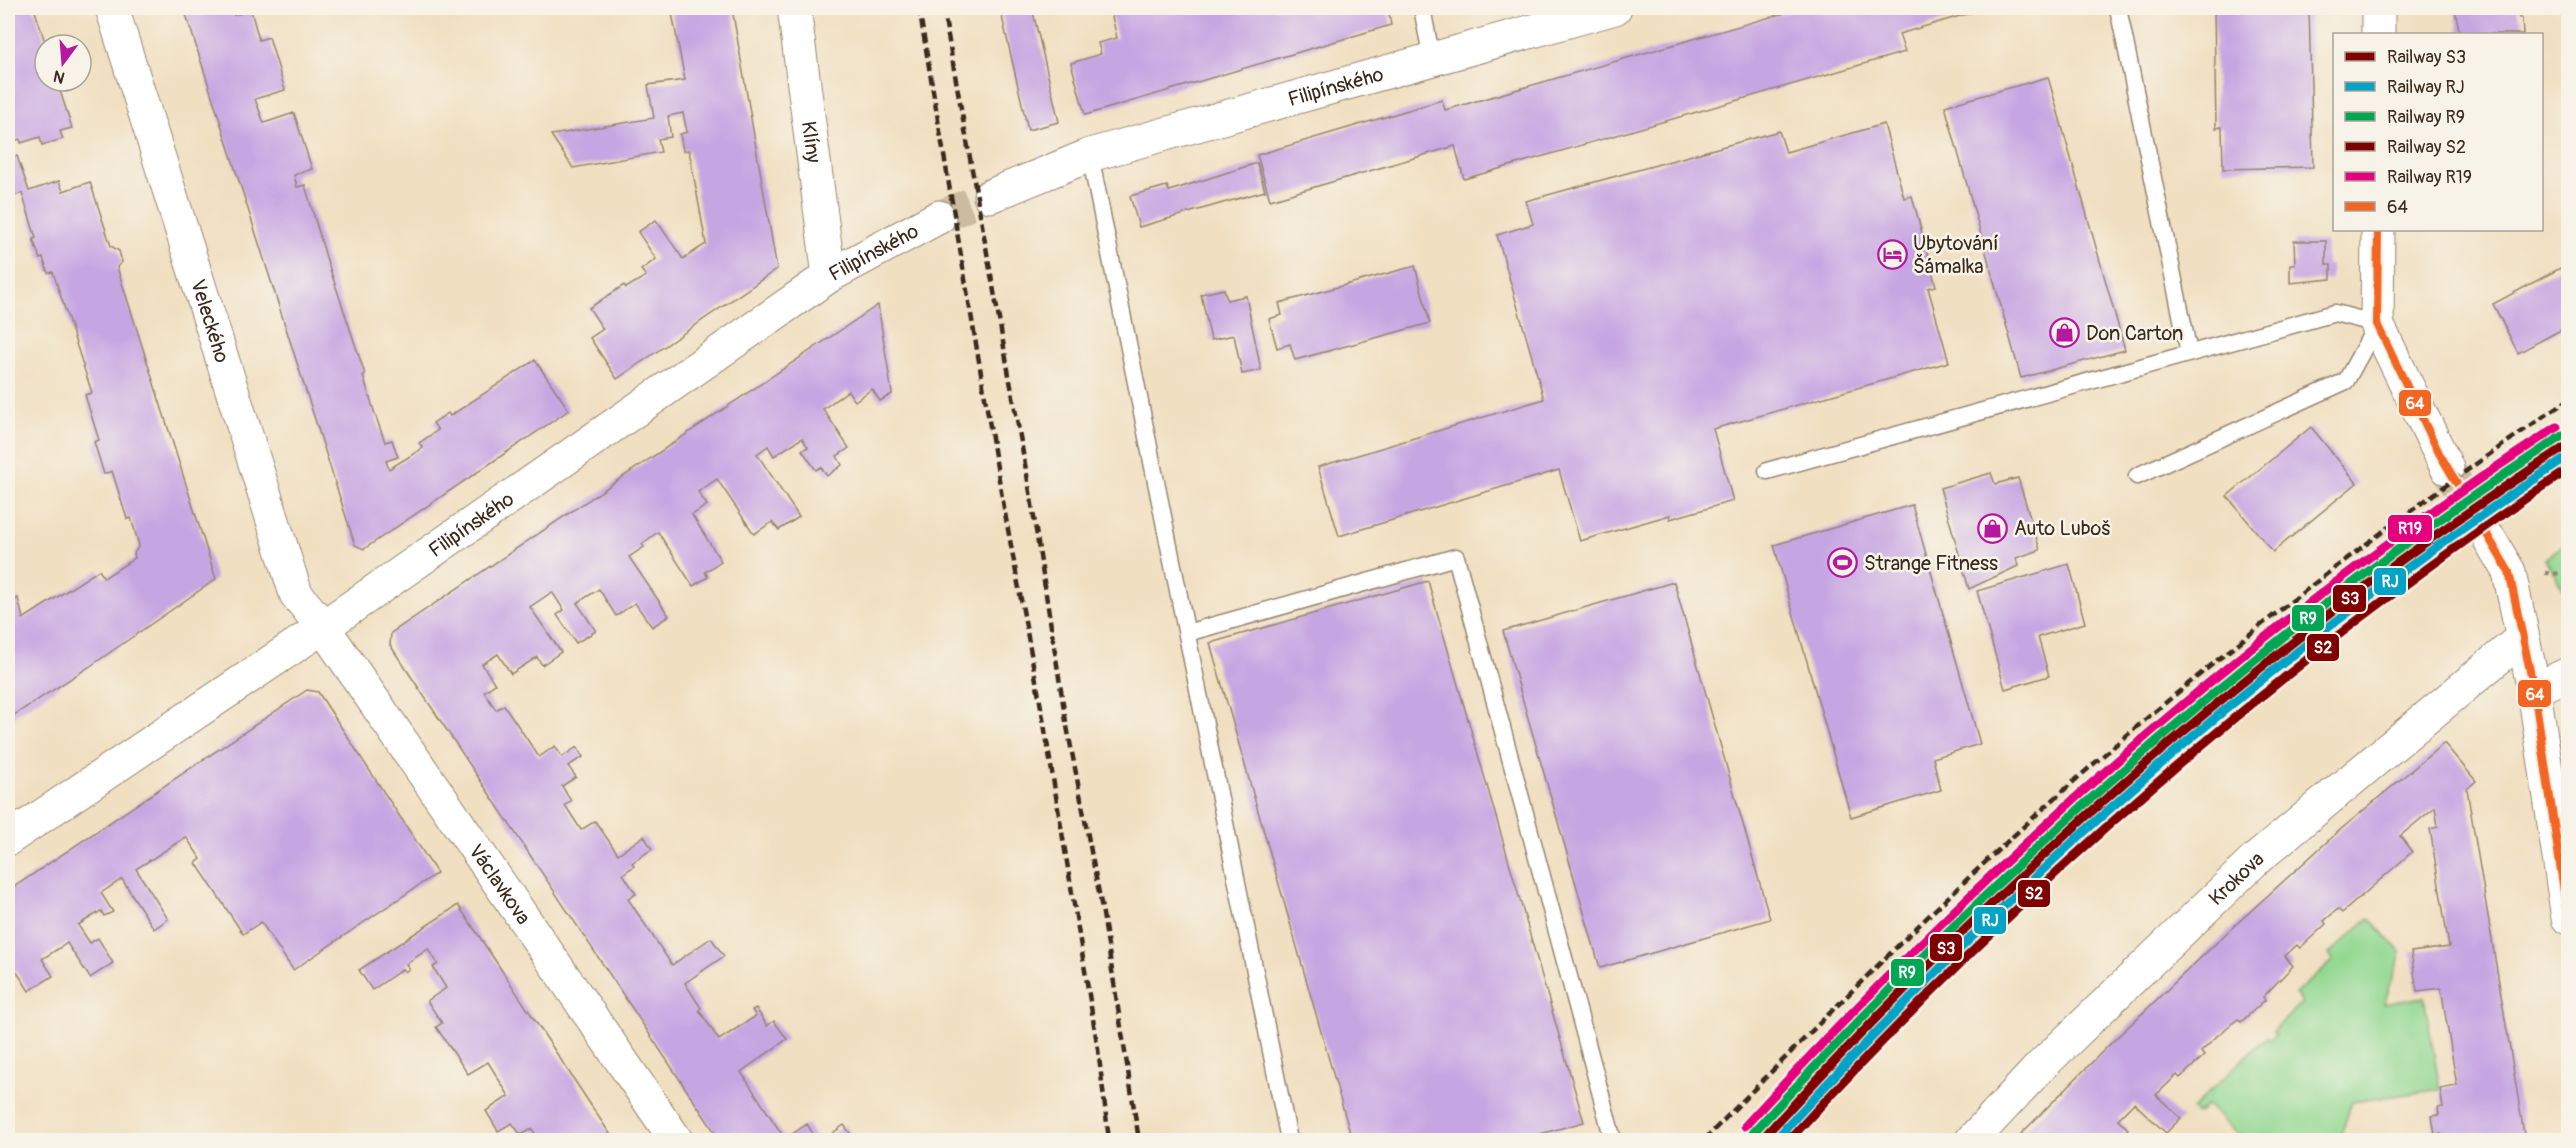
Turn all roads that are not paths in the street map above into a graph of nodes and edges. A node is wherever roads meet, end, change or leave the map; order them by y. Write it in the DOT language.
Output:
graph roads {
  1 [pos="112,8"];
  2 [pos="794,8"];
  3 [pos="1422,8"];
  4 [pos="1616,8"];
  5 [pos="2118,8"];
  6 [pos="2378,8"];
  7 [pos="2378,33"];
  8 [pos="1432,60"];
  9 [pos="1090,155"];
  10 [pos="990,196"];
  11 [pos="939,217"];
  12 [pos="2378,231"];
  13 [pos="829,276"];
  14 [pos="2377,324"];
  15 [pos="2189,353"];
  16 [pos="2447,468"];
  17 [pos="1767,471"];
  18 [pos="2137,476"];
  19 [pos="2490,540"];
  20 [pos="323,627"];
  21 [pos="1187,633"];
  22 [pos="2521,639"];
  23 [pos="2568,674"];
  24 [pos="2534,690"];
  25 [pos="8,839"];
  26 [pos="2568,918"];
  27 [pos="676,1140"];
  28 [pos="1289,1140"];
  29 [pos="1608,1140"];
  30 [pos="1972,1140"];
  1 -- 20 [label="street, Veleckého"];
  2 -- 13 [label="street, Klíny"];
  3 -- 8 [label="lane"];
  4 -- 8 [label="street, Filipínského"];
  5 -- 15 [label="lane"];
  6 -- 7 [label="street"];
  8 -- 9 [label="street, Filipínského"];
  9 -- 10 [label="street, Filipínského"];
  9 -- 21 [label="lane"];
  11 -- 13 [label="street, Filipínského"];
  12 -- 14 [label="street"];
  13 -- 20 [label="street, Filipínského"];
  14 -- 15 [label="lane"];
  14 -- 16 [label="street"];
  14 -- 18 [label="lane"];
  15 -- 17 [label="lane"];
  19 -- 22 [label="street"];
  20 -- 25 [label="street, Filipínského"];
  20 -- 27 [label="street, Václavkova"];
  21 -- 28 [label="lane"];
  21 -- 29 [label="lane"];
  22 -- 24 [label="street"];
  22 -- 30 [label="street, Krokova"];
  23 -- 24 [label="street"];
  24 -- 26 [label="street"];
}
